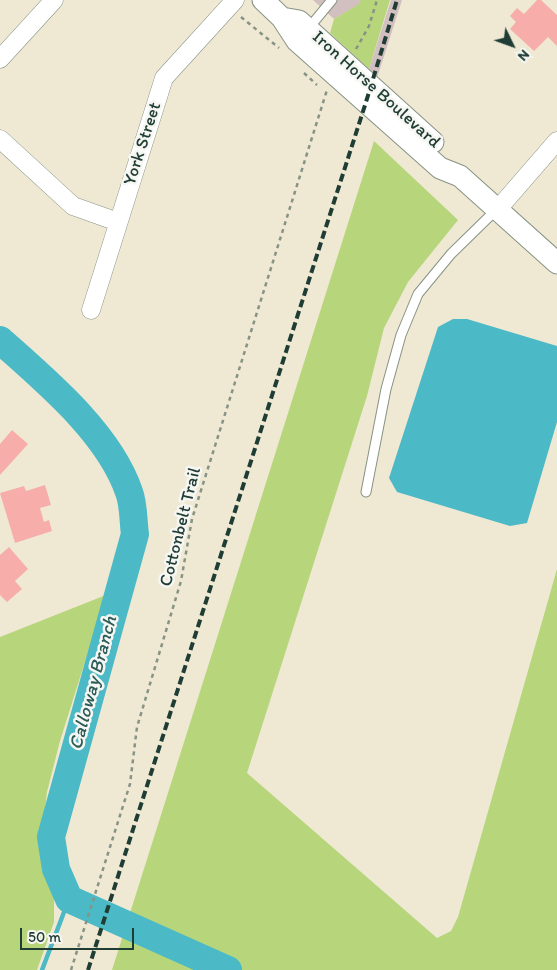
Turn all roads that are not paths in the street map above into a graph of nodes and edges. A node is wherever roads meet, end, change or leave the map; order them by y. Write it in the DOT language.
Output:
graph roads {
  1 [pos="54,0"];
  2 [pos="263,0"];
  3 [pos="332,0"];
  4 [pos="232,3"];
  5 [pos="282,18"];
  6 [pos="308,29"];
  7 [pos="0,59"];
  8 [pos="0,139"];
  9 [pos="557,141"];
  10 [pos="460,176"];
  11 [pos="498,209"];
  12 [pos="118,222"];
  13 [pos="557,264"];
  14 [pos="92,310"];
  15 [pos="366,492"];
  1 -- 7 [label="street"];
  2 -- 5 [label="street, Iron Horse Boulevard"];
  3 -- 6 [label="lane"];
  4 -- 12 [label="street, York Street"];
  5 -- 6 [label="street, Iron Horse Boulevard"];
  5 -- 10 [label="street, Iron Horse Boulevard"];
  6 -- 10 [label="street, Iron Horse Boulevard"];
  8 -- 12 [label="street"];
  9 -- 11 [label="street"];
  10 -- 11 [label="street, Iron Horse Boulevard"];
  11 -- 13 [label="street, Iron Horse Boulevard"];
  11 -- 15 [label="lane"];
  12 -- 14 [label="street, York Street"];
}
